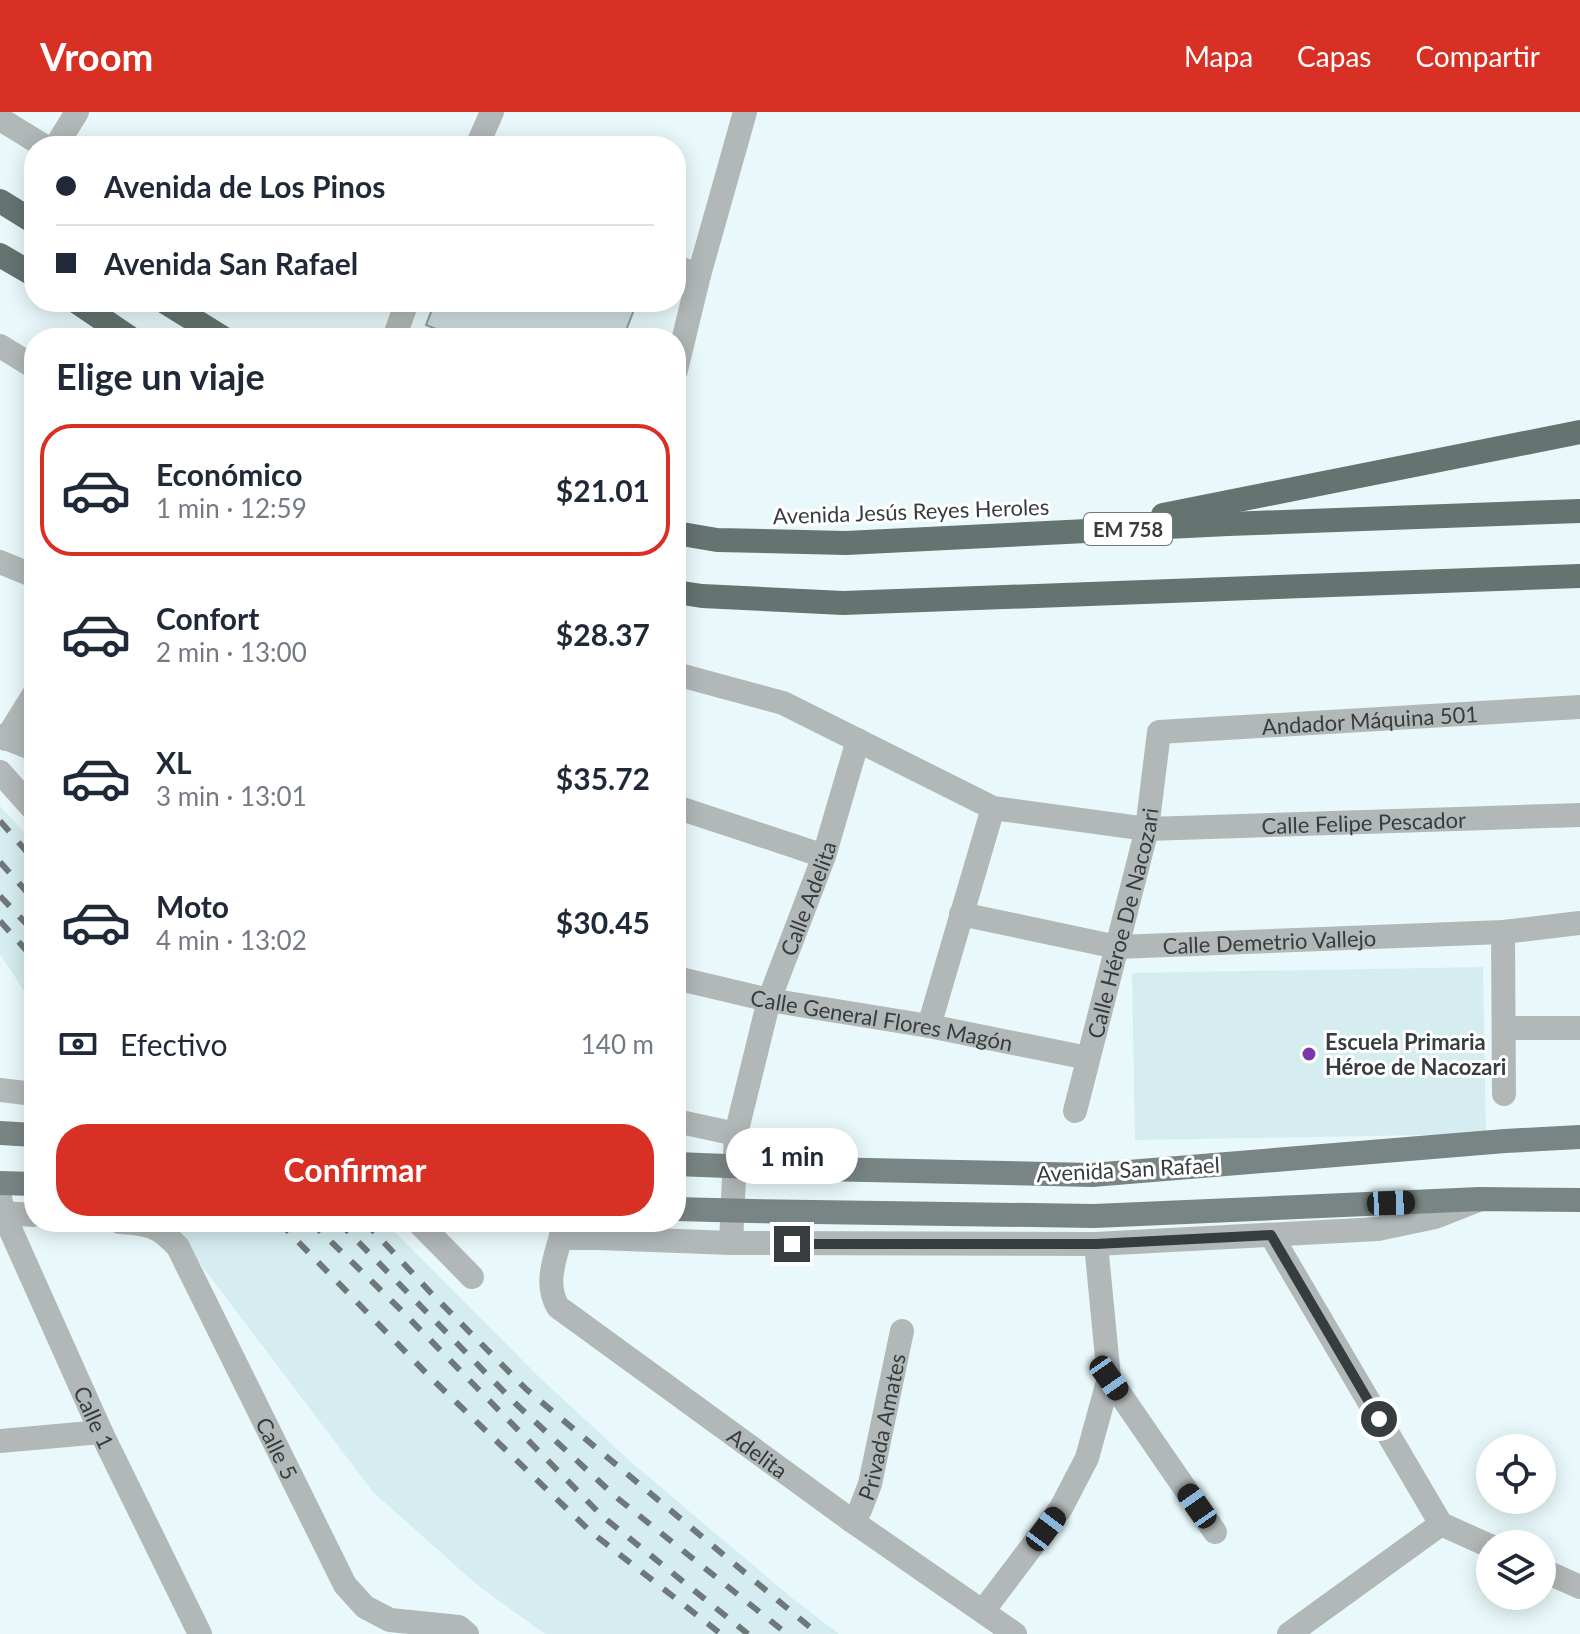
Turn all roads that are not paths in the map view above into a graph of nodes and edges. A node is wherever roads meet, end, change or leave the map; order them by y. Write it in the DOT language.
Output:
graph roads {
  1 [pos="77,112"];
  2 [pos="492,112"];
  3 [pos="745,112"];
  4 [pos="0,119"];
  5 [pos="28,136"];
  6 [pos="62,136"];
  7 [pos="481,136"];
  8 [pos="0,201"];
  9 [pos="24,216"];
  10 [pos="0,255"];
  11 [pos="24,269"];
  12 [pos="688,271"];
  13 [pos="92,312"];
  14 [pos="181,312"];
  15 [pos="115,328"];
  16 [pos="207,328"];
  17 [pos="0,346"];
  18 [pos="24,361"];
  19 [pos="1580,432"];
  20 [pos="1580,511"];
  21 [pos="1080,532"];
  22 [pos="686,535"];
  23 [pos="0,562"];
  24 [pos="24,572"];
  25 [pos="1580,576"];
  26 [pos="686,594"];
  27 [pos="686,677"];
  28 [pos="1580,707"];
  29 [pos="24,708"];
  30 [pos="1159,732"];
  31 [pos="3,738"];
  32 [pos="858,740"];
  33 [pos="24,745"];
  34 [pos="0,772"];
  35 [pos="24,799"];
  36 [pos="993,808"];
  37 [pos="686,810"];
  38 [pos="1580,815"];
  39 [pos="1147,829"];
  40 [pos="824,856"];
  41 [pos="961,914"];
  42 [pos="1580,923"];
  43 [pos="1503,932"];
  44 [pos="1117,947"];
  45 [pos="686,980"];
  46 [pos="769,1000"];
  47 [pos="929,1026"];
  48 [pos="1504,1028"];
  49 [pos="1580,1028"];
  50 [pos="1088,1058"];
  51 [pos="0,1090"];
  52 [pos="24,1093"];
  53 [pos="1504,1094"];
  54 [pos="1075,1111"];
  55 [pos="686,1123"];
  56 [pos="0,1133"];
  57 [pos="24,1134"];
  58 [pos="736,1134"];
  59 [pos="1580,1137"];
  60 [pos="686,1164"];
  61 [pos="0,1183"];
  62 [pos="24,1184"];
  63 [pos="1480,1199"];
  64 [pos="1580,1200"];
  65 [pos="2,1205"];
  66 [pos="686,1209"];
  67 [pos="24,1212"];
  68 [pos="163,1232"];
  69 [pos="428,1232"];
  70 [pos="562,1232"];
  71 [pos="571,1232"];
  72 [pos="1271,1235"];
  73 [pos="731,1243"];
  74 [pos="1096,1244"];
  75 [pos="472,1277"];
  76 [pos="902,1331"];
  77 [pos="1109,1378"];
  78 [pos="101,1432"];
  79 [pos="0,1441"];
  80 [pos="852,1521"];
  81 [pos="1441,1524"];
  82 [pos="1215,1532"];
  83 [pos="1476,1540"];
  84 [pos="1556,1576"];
  85 [pos="1580,1587"];
  86 [pos="983,1611"];
  87 [pos="200,1634"];
  88 [pos="467,1634"];
  89 [pos="1015,1634"];
  90 [pos="1289,1634"];
  1 -- 6 [label="street"];
  2 -- 7 [label="street"];
  3 -- 12 [label="street"];
  4 -- 5 [label="street"];
  8 -- 9 [label="highway"];
  10 -- 11 [label="highway"];
  13 -- 15 [label="highway"];
  14 -- 16 [label="highway"];
  17 -- 18 [label="street"];
  19 -- 21 [label="highway"];
  20 -- 21 [label="highway, Avenida Jesús Reyes Heroles / EM 758"];
  21 -- 22 [label="highway, Avenida Jesús Reyes Heroles / EM 758"];
  23 -- 24 [label="street"];
  25 -- 26 [label="highway"];
  27 -- 32 [label="street, Calle Felipe Pescador"];
  28 -- 30 [label="street, Andador Máquina 501"];
  29 -- 31 [label="street"];
  30 -- 39 [label="street, Calle Héroe De Nacozari"];
  31 -- 33 [label="street"];
  32 -- 36 [label="street, Calle Felipe Pescador"];
  32 -- 40 [label="street, Calle Adelita"];
  34 -- 35 [label="street"];
  36 -- 39 [label="street, Calle Felipe Pescador"];
  36 -- 41 [label="street"];
  37 -- 40 [label="street"];
  38 -- 39 [label="street, Calle Felipe Pescador"];
  39 -- 44 [label="street, Calle Héroe De Nacozari"];
  40 -- 46 [label="street, Calle Adelita"];
  41 -- 44 [label="street, Calle Demetrio Vallejo"];
  41 -- 47 [label="street"];
  42 -- 43 [label="street, Calle Demetrio Vallejo"];
  43 -- 44 [label="street, Calle Demetrio Vallejo"];
  43 -- 48 [label="street"];
  44 -- 50 [label="street, Calle Héroe De Nacozari"];
  45 -- 46 [label="street, Calle General Flores Magón"];
  46 -- 47 [label="street, Calle General Flores Magón"];
  46 -- 58 [label="street, Calle Adelita"];
  47 -- 50 [label="street, Calle General Flores Magón"];
  48 -- 49 [label="street"];
  48 -- 53 [label="street"];
  50 -- 54 [label="street, Calle Héroe De Nacozari"];
  51 -- 52 [label="street"];
  55 -- 58 [label="street"];
  56 -- 57 [label="main road"];
  58 -- 73 [label="street, Calle Adelita"];
  59 -- 60 [label="main road, Avenida San Rafael"];
  61 -- 62 [label="main road"];
  63 -- 64 [label="main road, Avenida San Rafael"];
  63 -- 66 [label="main road, Avenida San Rafael"];
  63 -- 72 [label="street, Avenida San Rafael"];
  65 -- 67 [label="street"];
  65 -- 78 [label="street, Calle 1"];
  68 -- 88 [label="street, Calle 5"];
  69 -- 75 [label="street"];
  70 -- 80 [label="street, Adelita"];
  71 -- 73 [label="street, Avenida San Rafael"];
  72 -- 74 [label="street, Avenida San Rafael"];
  72 -- 81 [label="street"];
  73 -- 74 [label="street, Avenida San Rafael"];
  74 -- 77 [label="street"];
  76 -- 80 [label="street, Privada Amates"];
  77 -- 82 [label="street"];
  77 -- 86 [label="street"];
  78 -- 79 [label="street"];
  78 -- 87 [label="street, Calle 1"];
  80 -- 86 [label="street, Adelita"];
  81 -- 83 [label="street"];
  81 -- 90 [label="street"];
  84 -- 85 [label="street"];
  86 -- 89 [label="street, Adelita"];
}
